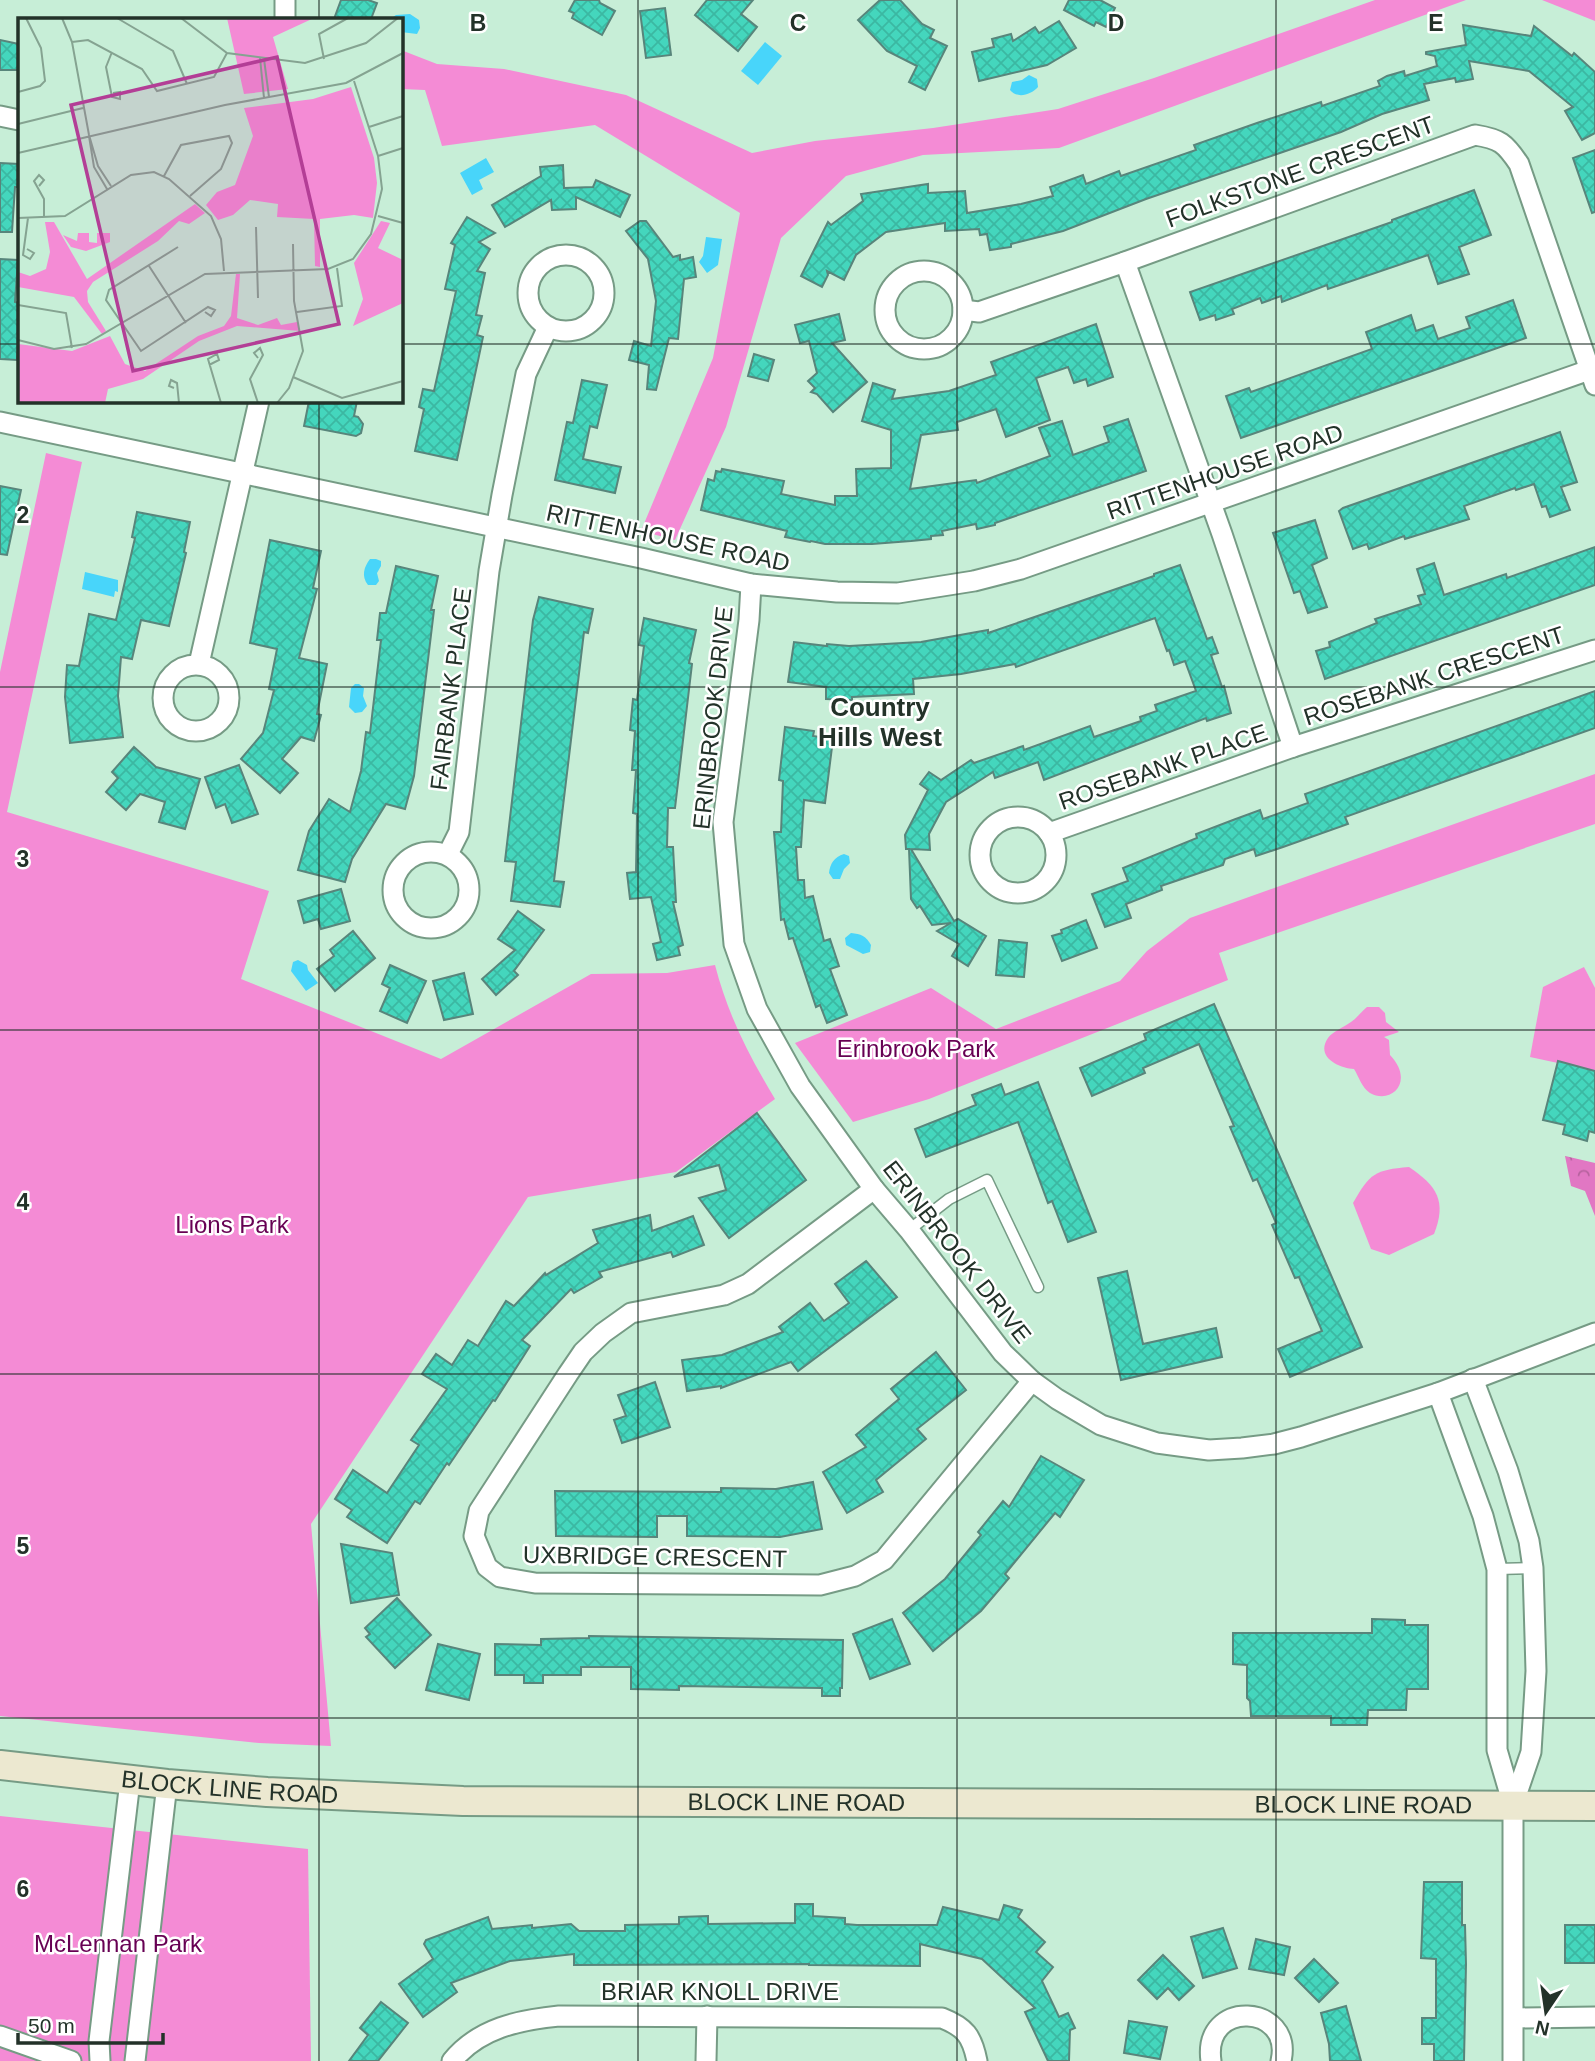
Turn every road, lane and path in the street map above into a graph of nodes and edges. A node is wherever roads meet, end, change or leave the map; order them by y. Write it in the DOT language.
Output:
graph roads {
  1 [pos="285,0"];
  2 [pos="285,18"];
  3 [pos="0,116"];
  4 [pos="18,120"];
  5 [pos="1125,262"];
  6 [pos="963,310"];
  7 [pos="548,327"];
  8 [pos="1593,374"];
  9 [pos="259,402"];
  10 [pos="0,422"];
  11 [pos="243,475"];
  12 [pos="1210,503"];
  13 [pos="496,527"];
  14 [pos="751,584"];
  15 [pos="1595,650"];
  16 [pos="199,664"];
  17 [pos="1293,747"];
  18 [pos="1049,833"];
  19 [pos="448,855"];
  20 [pos="874,1189"];
  21 [pos="909,1230"];
  22 [pos="1038,1287"];
  23 [pos="1595,1333"];
  24 [pos="1473,1379"];
  25 [pos="1032,1381"];
  26 [pos="1438,1394"];
  27 [pos="1533,1568"];
  28 [pos="1497,1569"];
  29 [pos="0,1765"];
  30 [pos="130,1781"];
  31 [pos="167,1784"];
  32 [pos="1513,1805"];
  33 [pos="1595,1806"];
  34 [pos="707,2016"];
  35 [pos="1595,2017"];
  36 [pos="1515,2018"];
  37 [pos="0,2036"];
  38 [pos="71,2061"];
  39 [pos="100,2061"];
  40 [pos="135,2061"];
  41 [pos="452,2061"];
  42 [pos="706,2061"];
  43 [pos="977,2061"];
  44 [pos="1212,2061"];
  45 [pos="1281,2061"];
  46 [pos="1513,2061"];
  1 -- 2 [label="street"];
  3 -- 4 [label="street"];
  5 -- 6 [label="street, FOLKSTONE CRESCENT"];
  5 -- 8 [label="street, FOLKSTONE CRESCENT"];
  5 -- 12 [label="street"];
  6 -- 6 [label="street"];
  7 -- 13 [label="street, FAIRBANK PLACE"];
  8 -- 12 [label="street, RITTENHOUSE ROAD"];
  9 -- 11 [label="street"];
  10 -- 11 [label="street, RITTENHOUSE ROAD"];
  11 -- 13 [label="street, RITTENHOUSE ROAD"];
  11 -- 16 [label="street"];
  12 -- 14 [label="street, RITTENHOUSE ROAD"];
  12 -- 17 [label="street, ROSEBANK CRESCENT"];
  13 -- 14 [label="street, RITTENHOUSE ROAD"];
  13 -- 19 [label="street, FAIRBANK PLACE"];
  14 -- 20 [label="street, ERINBROOK DRIVE"];
  15 -- 17 [label="street, ROSEBANK CRESCENT"];
  17 -- 18 [label="street, ROSEBANK PLACE"];
  19 -- 19 [label="street"];
  20 -- 21 [label="street, ERINBROOK DRIVE"];
  20 -- 25 [label="street, UXBRIDGE CRESCENT"];
  21 -- 22 [label="lane"];
  21 -- 25 [label="street, ERINBROOK DRIVE"];
  23 -- 24 [label="street, ERINBROOK DRIVE"];
  24 -- 26 [label="street, ERINBROOK DRIVE"];
  24 -- 27 [label="street"];
  25 -- 26 [label="street, ERINBROOK DRIVE"];
  26 -- 28 [label="street"];
  27 -- 28 [label="lane"];
  27 -- 32 [label="street"];
  28 -- 32 [label="street"];
  29 -- 30 [label="street, BLOCK LINE ROAD"];
  30 -- 31 [label="street, BLOCK LINE ROAD"];
  30 -- 39 [label="street"];
  31 -- 32 [label="street, BLOCK LINE ROAD"];
  31 -- 40 [label="street"];
  32 -- 33 [label="street, BLOCK LINE ROAD"];
  32 -- 36 [label="street"];
  34 -- 41 [label="street, BRIAR KNOLL DRIVE"];
  34 -- 42 [label="street"];
  34 -- 43 [label="street, BRIAR KNOLL DRIVE"];
  35 -- 36 [label="street"];
  36 -- 46 [label="street"];
  37 -- 38 [label="street"];
  44 -- 45 [label="street"];
}
